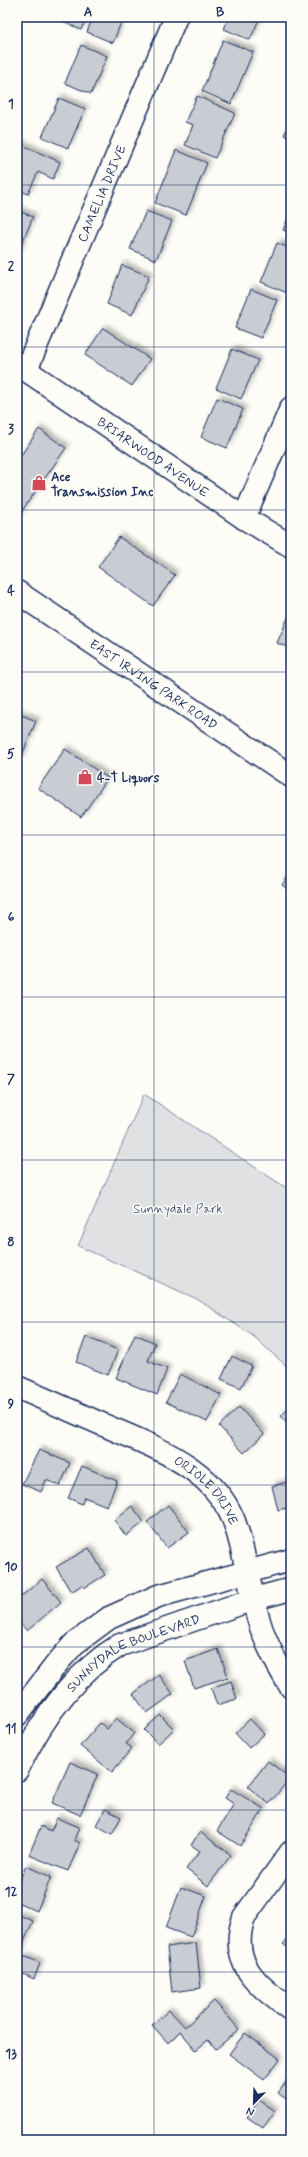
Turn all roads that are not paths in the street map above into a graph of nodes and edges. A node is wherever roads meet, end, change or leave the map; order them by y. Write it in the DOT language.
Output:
graph roads {
  1 [pos="176,17"];
  2 [pos="22,367"];
  3 [pos="291,408"];
  4 [pos="244,518"];
  5 [pos="291,546"];
  6 [pos="17,592"];
  7 [pos="291,776"];
  8 [pos="17,1388"];
  9 [pos="291,1560"];
  10 [pos="248,1570"];
  11 [pos="291,1589"];
  12 [pos="254,1599"];
  13 [pos="291,1686"];
  14 [pos="17,1715"];
  15 [pos="17,1770"];
  16 [pos="291,1852"];
  17 [pos="291,2010"];
  1 -- 2 [label="street, CAMELIA DRIVE"];
  2 -- 4 [label="street, BRIARWOOD AVENUE"];
  3 -- 4 [label="street"];
  4 -- 5 [label="street, BRIARWOOD AVENUE"];
  6 -- 7 [label="street, EAST IRVING PARK ROAD"];
  8 -- 10 [label="street, ORIOLE DRIVE"];
  9 -- 10 [label="street"];
  10 -- 12 [label="street, ORIOLE DRIVE"];
  10 -- 14 [label="street"];
  11 -- 12 [label="street, SUNNYDALE BOULEVARD"];
  12 -- 13 [label="street, ORIOLE DRIVE"];
  12 -- 15 [label="street, SUNNYDALE BOULEVARD"];
  16 -- 17 [label="street"];
}
